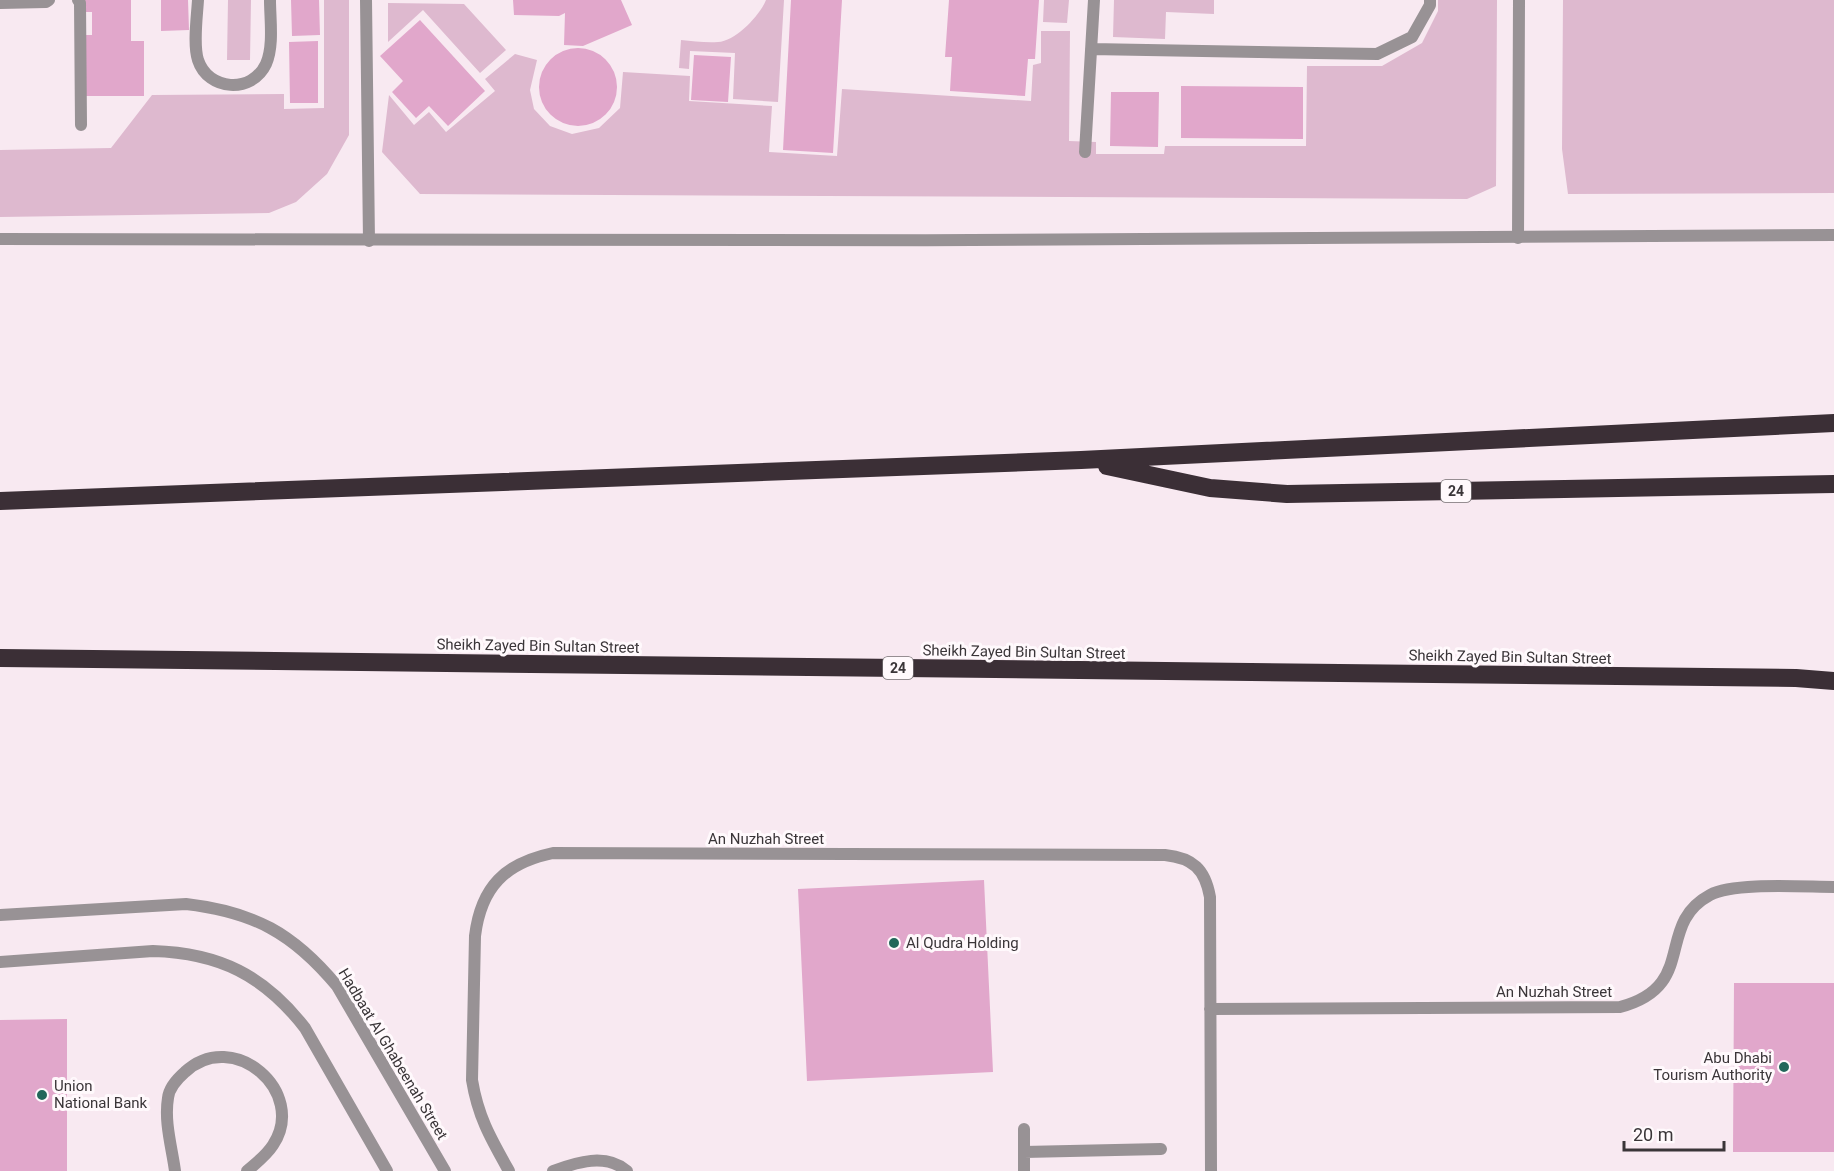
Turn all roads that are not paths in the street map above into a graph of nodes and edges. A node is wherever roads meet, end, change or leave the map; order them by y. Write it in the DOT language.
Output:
graph roads {
  1 [pos="49,0"];
  2 [pos="78,0"];
  3 [pos="198,0"];
  4 [pos="270,0"];
  5 [pos="366,0"];
  6 [pos="1094,0"];
  7 [pos="1430,0"];
  8 [pos="1520,0"];
  9 [pos="0,3"];
  10 [pos="1091,48"];
  11 [pos="81,125"];
  12 [pos="1085,152"];
  13 [pos="1834,235"];
  14 [pos="1518,238"];
  15 [pos="0,239"];
  16 [pos="369,241"];
  17 [pos="1834,423"];
  18 [pos="1081,460"];
  19 [pos="1834,484"];
  20 [pos="0,501"];
  21 [pos="0,658"];
  22 [pos="1834,669"];
  23 [pos="1796,678"];
  24 [pos="1834,681"];
  25 [pos="1834,886"];
  26 [pos="0,915"];
  27 [pos="0,962"];
  28 [pos="1210,1009"];
  29 [pos="1024,1129"];
  30 [pos="1161,1149"];
  31 [pos="1024,1152"];
  32 [pos="176,1171"];
  33 [pos="247,1171"];
  34 [pos="387,1171"];
  35 [pos="445,1171"];
  36 [pos="509,1171"];
  37 [pos="553,1171"];
  38 [pos="627,1171"];
  39 [pos="1024,1171"];
  40 [pos="1211,1171"];
  1 -- 9 [label="street"];
  2 -- 11 [label="street"];
  3 -- 4 [label="street"];
  5 -- 16 [label="street"];
  6 -- 10 [label="street"];
  7 -- 10 [label="street"];
  8 -- 14 [label="street"];
  10 -- 12 [label="street"];
  13 -- 14 [label="street"];
  14 -- 16 [label="street"];
  15 -- 16 [label="street"];
  17 -- 18 [label="highway, 24"];
  18 -- 19 [label="highway, 24"];
  18 -- 20 [label="highway, 24"];
  21 -- 23 [label="highway, Sheikh Zayed Bin Sultan Street / 24"];
  22 -- 23 [label="highway, Sheikh Zayed Bin Sultan Street / 24"];
  23 -- 24 [label="highway, Sheikh Zayed Bin Sultan Street / 24"];
  25 -- 28 [label="street, An Nuzhah Street"];
  26 -- 35 [label="street, Hadbaat Al Ghabeenah Street"];
  27 -- 34 [label="street"];
  28 -- 36 [label="street, An Nuzhah Street"];
  28 -- 40 [label="street, An Nuzhah Street"];
  29 -- 31 [label="street"];
  30 -- 31 [label="street"];
  31 -- 39 [label="street"];
  32 -- 33 [label="street"];
  37 -- 38 [label="street"];
}
